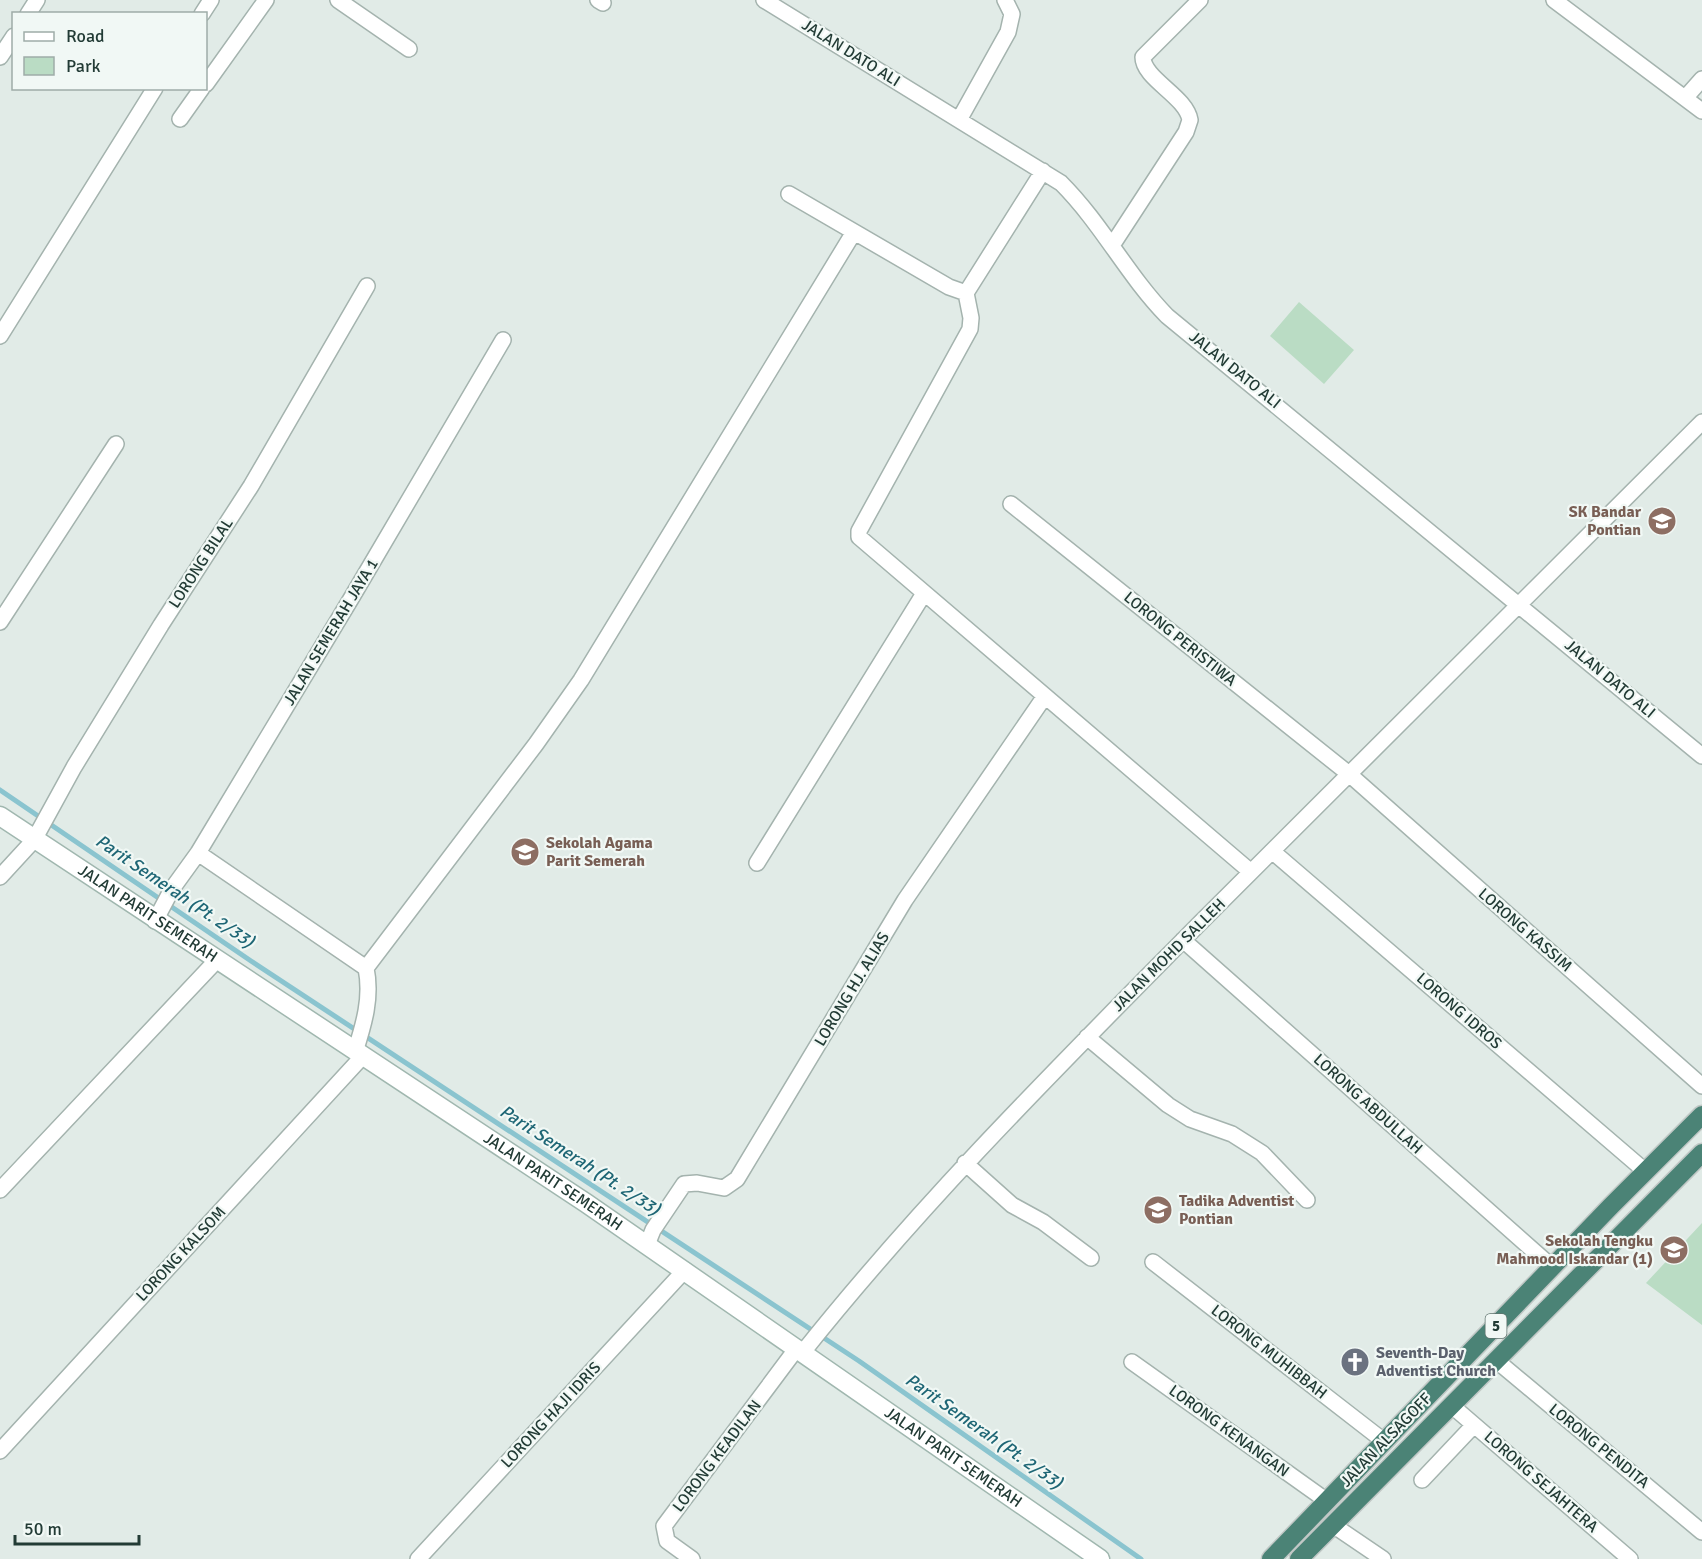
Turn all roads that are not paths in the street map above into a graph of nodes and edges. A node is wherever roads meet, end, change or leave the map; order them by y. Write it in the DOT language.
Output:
graph roads {
  1 [pos="266,0"];
  2 [pos="338,0"];
  3 [pos="764,0"];
  4 [pos="1005,0"];
  5 [pos="1200,0"];
  6 [pos="1554,0"];
  7 [pos="12,39"];
  8 [pos="409,49"];
  9 [pos="0,57"];
  10 [pos="1702,79"];
  11 [pos="207,83"];
  12 [pos="154,90"];
  13 [pos="201,90"];
  14 [pos="1686,97"];
  15 [pos="1702,111"];
  16 [pos="180,119"];
  17 [pos="959,120"];
  18 [pos="1043,171"];
  19 [pos="789,194"];
  20 [pos="854,232"];
  21 [pos="1113,244"];
  22 [pos="367,286"];
  23 [pos="966,293"];
  24 [pos="0,336"];
  25 [pos="503,340"];
  26 [pos="1702,422"];
  27 [pos="116,444"];
  28 [pos="1011,504"];
  29 [pos="924,595"];
  30 [pos="1518,603"];
  31 [pos="0,622"];
  32 [pos="1045,696"];
  33 [pos="1702,756"];
  34 [pos="1349,774"];
  35 [pos="0,816"];
  36 [pos="36,836"];
  37 [pos="1272,851"];
  38 [pos="198,853"];
  39 [pos="757,863"];
  40 [pos="1251,872"];
  41 [pos="0,877"];
  42 [pos="157,917"];
  43 [pos="1183,940"];
  44 [pos="216,961"];
  45 [pos="366,968"];
  46 [pos="1087,1037"];
  47 [pos="358,1055"];
  48 [pos="1702,1086"];
  49 [pos="1702,1115"];
  50 [pos="1702,1153"];
  51 [pos="965,1163"];
  52 [pos="1645,1171"];
  53 [pos="0,1190"];
  54 [pos="1307,1200"];
  55 [pos="650,1237"];
  56 [pos="1091,1258"];
  57 [pos="1153,1263"];
  58 [pos="1552,1267"];
  59 [pos="685,1270"];
  60 [pos="830,1318"];
  61 [pos="805,1346"];
  62 [pos="1497,1360"];
  63 [pos="1132,1362"];
  64 [pos="1451,1405"];
  65 [pos="1474,1425"];
  66 [pos="1384,1442"];
  67 [pos="0,1451"];
  68 [pos="1422,1480"];
  69 [pos="1327,1501"];
  70 [pos="1333,1525"];
  71 [pos="1702,1532"];
  72 [pos="418,1559"];
  73 [pos="692,1559"];
  74 [pos="1100,1559"];
  75 [pos="1271,1559"];
  76 [pos="1299,1559"];
  77 [pos="1383,1559"];
  78 [pos="1630,1559"];
  1 -- 11 [label="street"];
  2 -- 8 [label="street"];
  3 -- 17 [label="street, JALAN DATO ALI"];
  4 -- 17 [label="street"];
  5 -- 21 [label="street"];
  6 -- 14 [label="street"];
  7 -- 9 [label="street"];
  10 -- 14 [label="street"];
  12 -- 24 [label="street"];
  13 -- 16 [label="street"];
  14 -- 15 [label="street"];
  17 -- 18 [label="street, JALAN DATO ALI"];
  18 -- 21 [label="street, JALAN DATO ALI"];
  18 -- 23 [label="street"];
  19 -- 20 [label="street"];
  20 -- 23 [label="street"];
  20 -- 45 [label="street"];
  21 -- 30 [label="street, JALAN DATO ALI"];
  22 -- 36 [label="street, LORONG BILAL"];
  23 -- 29 [label="street"];
  25 -- 38 [label="street, JALAN SEMERAH JAYA 1"];
  26 -- 30 [label="street, JALAN MOHD SALLEH"];
  27 -- 31 [label="street"];
  28 -- 34 [label="street, LORONG PERISTIWA"];
  29 -- 32 [label="street"];
  29 -- 39 [label="street"];
  30 -- 33 [label="street, JALAN DATO ALI"];
  30 -- 34 [label="street, JALAN MOHD SALLEH"];
  32 -- 40 [label="street"];
  32 -- 55 [label="street, LORONG HJ. ALIAS"];
  34 -- 37 [label="street, JALAN MOHD SALLEH"];
  34 -- 48 [label="street, LORONG KASSIM"];
  35 -- 36 [label="main road, JALAN PARIT SEMERAH"];
  36 -- 41 [label="street, LORONG BILAL"];
  36 -- 42 [label="main road, JALAN PARIT SEMERAH"];
  37 -- 40 [label="street, JALAN MOHD SALLEH"];
  37 -- 52 [label="street, LORONG IDROS"];
  38 -- 42 [label="street, JALAN SEMERAH JAYA 1"];
  38 -- 45 [label="street"];
  40 -- 43 [label="street, JALAN MOHD SALLEH"];
  42 -- 44 [label="main road, JALAN PARIT SEMERAH"];
  43 -- 46 [label="street, JALAN MOHD SALLEH"];
  43 -- 58 [label="street, LORONG ABDULLAH"];
  44 -- 47 [label="main road, JALAN PARIT SEMERAH"];
  44 -- 53 [label="street"];
  45 -- 47 [label="street"];
  46 -- 51 [label="street, JALAN MOHD SALLEH"];
  46 -- 54 [label="street"];
  47 -- 55 [label="main road, JALAN PARIT SEMERAH"];
  47 -- 67 [label="street, LORONG KALSOM"];
  49 -- 52 [label="highway, JALAN ALSAGOFF / 5"];
  50 -- 62 [label="highway, JALAN ALSAGOFF / 5"];
  51 -- 56 [label="street"];
  51 -- 60 [label="street, JALAN MOHD SALLEH"];
  52 -- 58 [label="highway, JALAN ALSAGOFF / 5"];
  55 -- 59 [label="main road, JALAN PARIT SEMERAH"];
  57 -- 66 [label="street, LORONG MUHIBBAH"];
  58 -- 66 [label="highway, JALAN ALSAGOFF / 5"];
  59 -- 61 [label="main road, JALAN PARIT SEMERAH"];
  59 -- 72 [label="street, LORONG HAJI IDRIS"];
  60 -- 61 [label="street, LORONG KEADILAN"];
  61 -- 73 [label="street, LORONG KEADILAN"];
  61 -- 74 [label="main road, JALAN PARIT SEMERAH"];
  62 -- 64 [label="highway, JALAN ALSAGOFF / 5"];
  62 -- 71 [label="street, LORONG PENDITA"];
  63 -- 69 [label="street, LORONG KENANGAN"];
  64 -- 65 [label="street, LORONG SEJAHTERA"];
  64 -- 70 [label="highway, JALAN ALSAGOFF / 5"];
  65 -- 68 [label="street"];
  65 -- 78 [label="street, LORONG SEJAHTERA"];
  66 -- 69 [label="highway, JALAN ALSAGOFF / 5"];
  69 -- 75 [label="highway, JALAN ALSAGOFF / 5"];
  70 -- 76 [label="highway, JALAN ALSAGOFF / 5"];
  70 -- 77 [label="street"];
}
